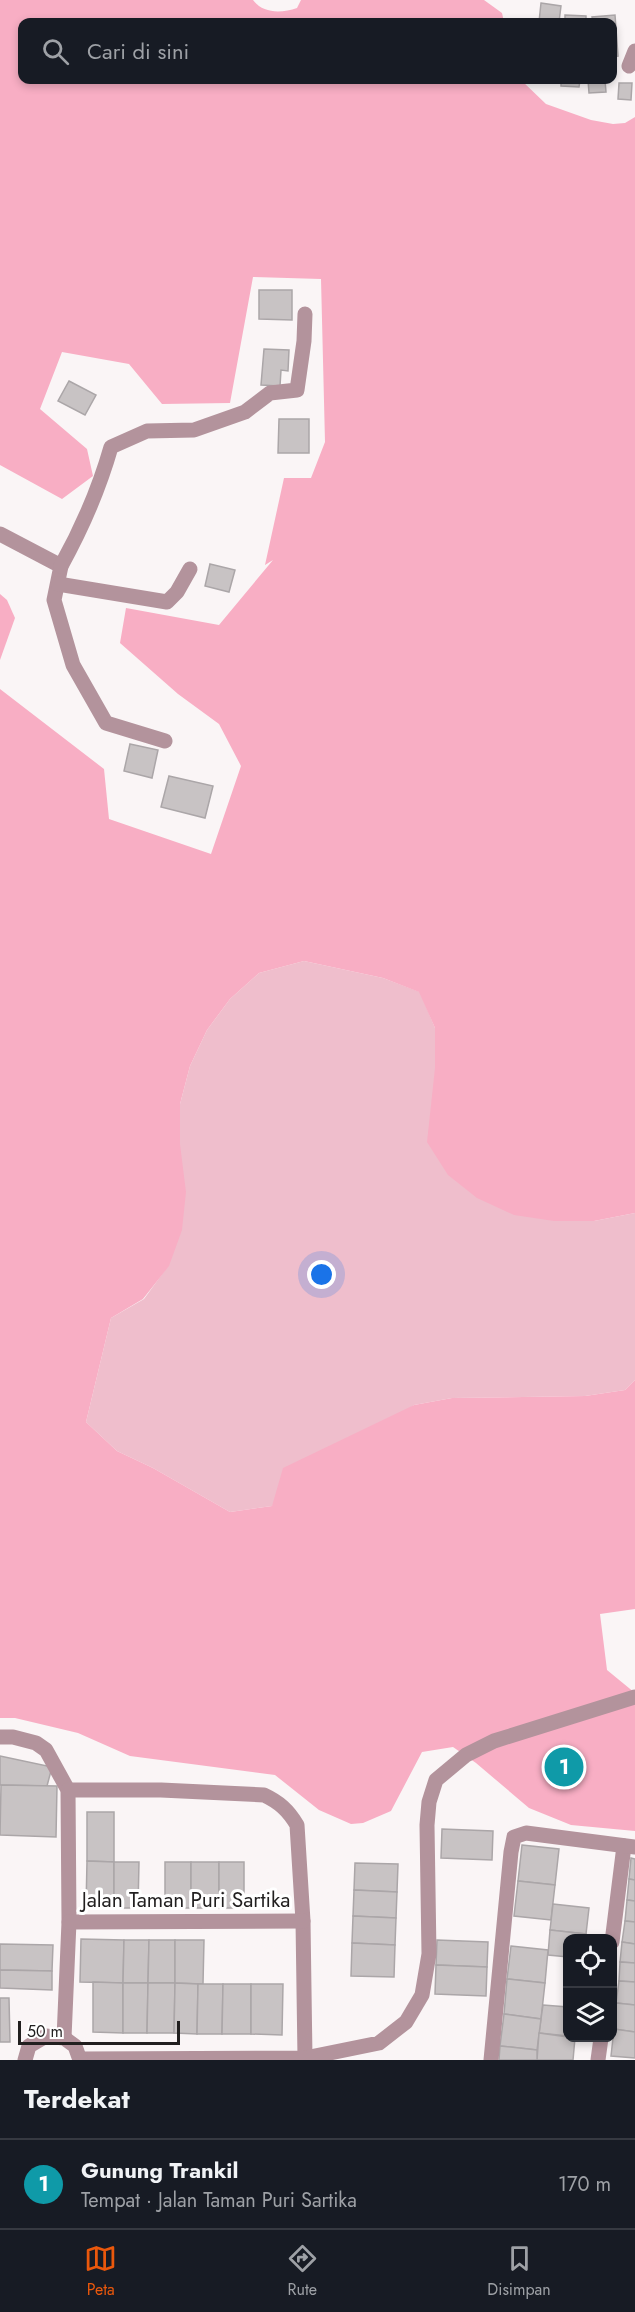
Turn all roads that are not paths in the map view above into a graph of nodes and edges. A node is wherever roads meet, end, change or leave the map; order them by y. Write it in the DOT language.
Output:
graph roads {
  1 [pos="635,51"];
  2 [pos="629,66"];
  3 [pos="305,314"];
  4 [pos="0,534"];
  5 [pos="61,566"];
  6 [pos="190,569"];
  7 [pos="58,584"];
  8 [pos="165,741"];
  9 [pos="635,1698"];
  10 [pos="0,1737"];
  11 [pos="68,1790"];
  12 [pos="629,1846"];
  13 [pos="303,1921"];
  14 [pos="69,1922"];
  15 [pos="613,1934"];
  16 [pos="64,2038"];
  17 [pos="600,2042"];
  18 [pos="305,2058"];
  19 [pos="80,2059"];
  20 [pos="25,2060"];
  21 [pos="491,2060"];
  22 [pos="598,2060"];
  1 -- 2 [label="street"];
  3 -- 5 [label="street"];
  4 -- 5 [label="street"];
  5 -- 7 [label="street"];
  6 -- 7 [label="street"];
  7 -- 8 [label="street"];
  9 -- 18 [label="street"];
  10 -- 11 [label="street"];
  11 -- 13 [label="street, Jalan Taman Puri Sartika"];
  11 -- 14 [label="street, Jalan Taman Puri Sartika"];
  12 -- 15 [label="street"];
  12 -- 21 [label="street"];
  13 -- 14 [label="street, Jalan Taman Puri Sartika"];
  13 -- 18 [label="street, Jalan Taman Puri Sartika"];
  14 -- 16 [label="street, Jalan Taman Puri Sartika"];
  16 -- 19 [label="street"];
  16 -- 20 [label="street"];
  17 -- 22 [label="street"];
  18 -- 19 [label="street"];
}
